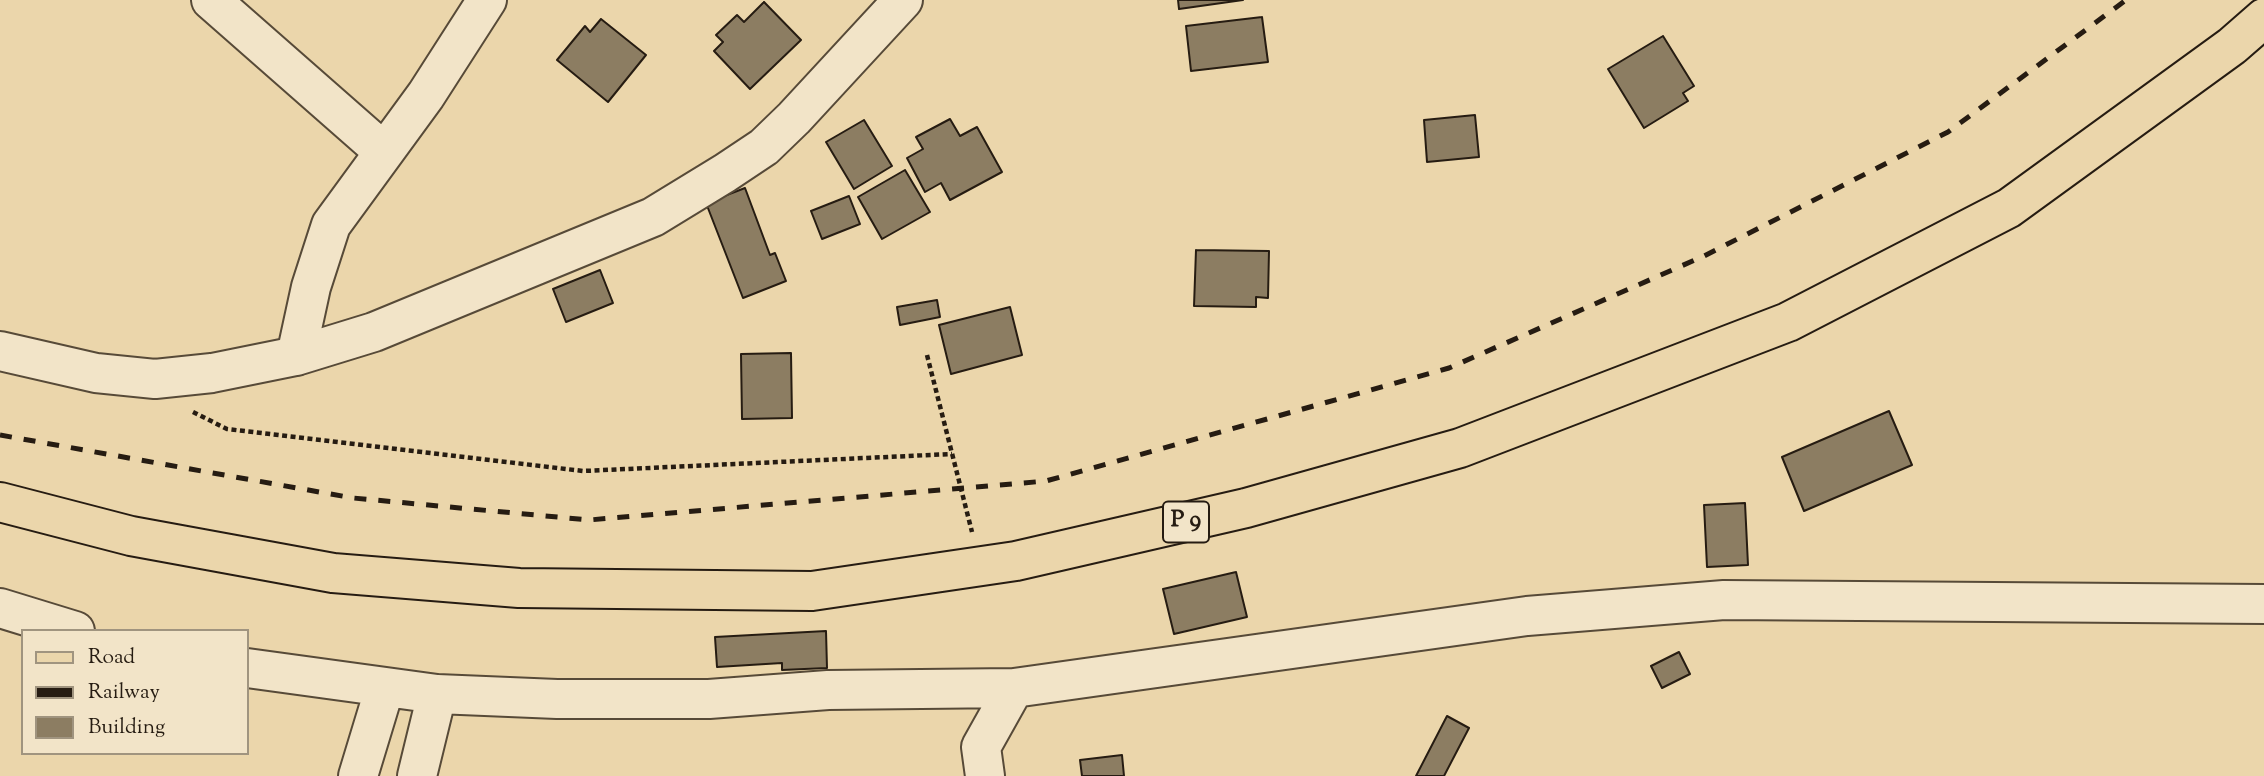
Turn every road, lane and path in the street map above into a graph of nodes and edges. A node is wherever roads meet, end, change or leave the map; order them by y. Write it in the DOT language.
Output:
graph roads {
  1 [pos="211,0"];
  2 [pos="488,0"];
  3 [pos="903,0"];
  4 [pos="2264,18"];
  5 [pos="384,152"];
  6 [pos="0,351"];
  7 [pos="927,355"];
  8 [pos="296,356"];
  9 [pos="190,411"];
  10 [pos="952,454"];
  11 [pos="0,502"];
  12 [pos="981,566"];
  13 [pos="2264,604"];
  14 [pos="0,608"];
  15 [pos="68,629"];
  16 [pos="248,668"];
  17 [pos="385,687"];
  18 [pos="1014,688"];
  19 [pos="437,694"];
  20 [pos="358,776"];
  21 [pos="417,776"];
  22 [pos="985,776"];
  1 -- 5 [label="street"];
  2 -- 5 [label="street"];
  3 -- 8 [label="street"];
  4 -- 12 [label="main road, P 9"];
  5 -- 8 [label="street"];
  6 -- 8 [label="street"];
  7 -- 10 [label="path"];
  9 -- 10 [label="path"];
  10 -- 12 [label="path"];
  11 -- 12 [label="main road, P 9"];
  13 -- 18 [label="street"];
  14 -- 15 [label="street"];
  16 -- 17 [label="street"];
  17 -- 19 [label="street"];
  17 -- 20 [label="street"];
  18 -- 19 [label="street"];
  18 -- 22 [label="street"];
  19 -- 21 [label="street"];
}
